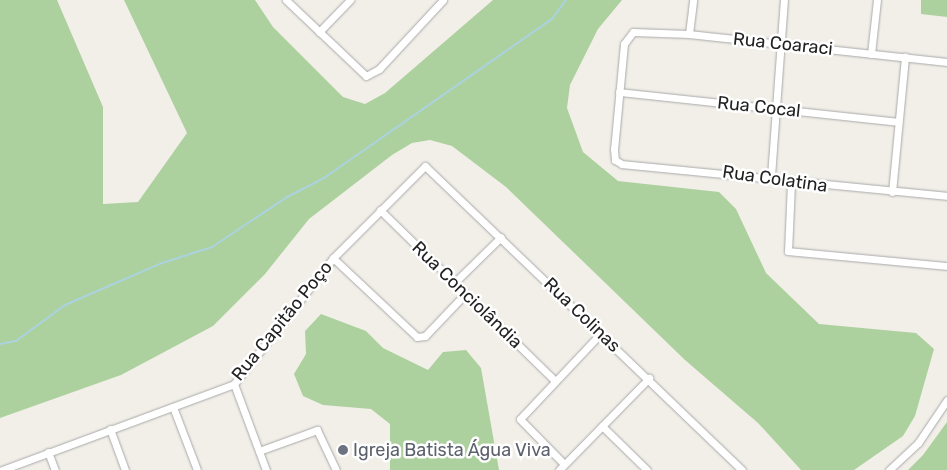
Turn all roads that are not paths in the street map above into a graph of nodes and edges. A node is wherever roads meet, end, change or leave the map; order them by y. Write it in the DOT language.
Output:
graph roads {
  1 [pos="286,0"];
  2 [pos="350,0"];
  3 [pos="443,0"];
  4 [pos="693,0"];
  5 [pos="784,0"];
  6 [pos="877,0"];
  7 [pos="319,32"];
  8 [pos="689,34"];
  9 [pos="780,43"];
  10 [pos="871,54"];
  11 [pos="905,58"];
  12 [pos="947,62"];
  13 [pos="619,92"];
  14 [pos="774,108"];
  15 [pos="898,122"];
  16 [pos="420,168"];
  17 [pos="771,176"];
  18 [pos="791,183"];
  19 [pos="892,192"];
  20 [pos="947,196"];
  21 [pos="380,210"];
  22 [pos="501,237"];
  23 [pos="333,258"];
  24 [pos="947,266"];
  25 [pos="455,282"];
  26 [pos="466,294"];
  27 [pos="600,334"];
  28 [pos="649,378"];
  29 [pos="554,380"];
  30 [pos="234,384"];
  31 [pos="947,400"];
  32 [pos="173,407"];
  33 [pos="602,426"];
  34 [pos="110,429"];
  35 [pos="259,451"];
  36 [pos="48,452"];
  37 [pos="561,467"];
  38 [pos="2,470"];
  39 [pos="54,470"];
  40 [pos="125,470"];
  41 [pos="197,470"];
  42 [pos="266,470"];
  43 [pos="336,470"];
  44 [pos="647,470"];
  45 [pos="742,470"];
  46 [pos="889,470"];
  1 -- 7 [label="street"];
  2 -- 7 [label="street"];
  3 -- 7 [label="street"];
  4 -- 8 [label="street"];
  5 -- 9 [label="street"];
  6 -- 10 [label="street"];
  8 -- 9 [label="street, Rua Coaraci"];
  8 -- 13 [label="street, Rua Coaraci"];
  9 -- 10 [label="street, Rua Coaraci"];
  9 -- 14 [label="street"];
  10 -- 11 [label="street, Rua Coaraci"];
  11 -- 12 [label="street, Rua Coaraci"];
  11 -- 15 [label="street"];
  13 -- 14 [label="street, Rua Cocal"];
  13 -- 17 [label="street, Rua Colatina"];
  14 -- 15 [label="street, Rua Cocal"];
  14 -- 17 [label="street"];
  15 -- 19 [label="street"];
  16 -- 21 [label="street, Rua Capitão Poço"];
  16 -- 22 [label="street, Rua Colinas"];
  17 -- 18 [label="street, Rua Colatina"];
  18 -- 19 [label="street, Rua Colatina"];
  18 -- 24 [label="street"];
  19 -- 20 [label="street, Rua Colatina"];
  21 -- 23 [label="street, Rua Capitão Poço"];
  21 -- 25 [label="street, Rua Conciolândia"];
  22 -- 25 [label="street"];
  22 -- 27 [label="street, Rua Colinas"];
  23 -- 26 [label="street"];
  23 -- 30 [label="street, Rua Capitão Poço"];
  25 -- 26 [label="street, Rua Conciolândia"];
  26 -- 29 [label="street, Rua Conciolândia"];
  27 -- 28 [label="street, Rua Colinas"];
  27 -- 29 [label="street"];
  28 -- 33 [label="street"];
  28 -- 45 [label="street, Rua Colinas"];
  29 -- 37 [label="street"];
  30 -- 32 [label="street, Rua Capitão Poço"];
  30 -- 35 [label="street"];
  31 -- 46 [label="street"];
  32 -- 34 [label="street, Rua Capitão Poço"];
  32 -- 41 [label="street"];
  33 -- 37 [label="street"];
  33 -- 44 [label="street"];
  34 -- 36 [label="street, Rua Capitão Poço"];
  34 -- 40 [label="street"];
  35 -- 42 [label="street"];
  35 -- 43 [label="street"];
  36 -- 38 [label="street, Rua Capitão Poço"];
  36 -- 39 [label="street"];
}
